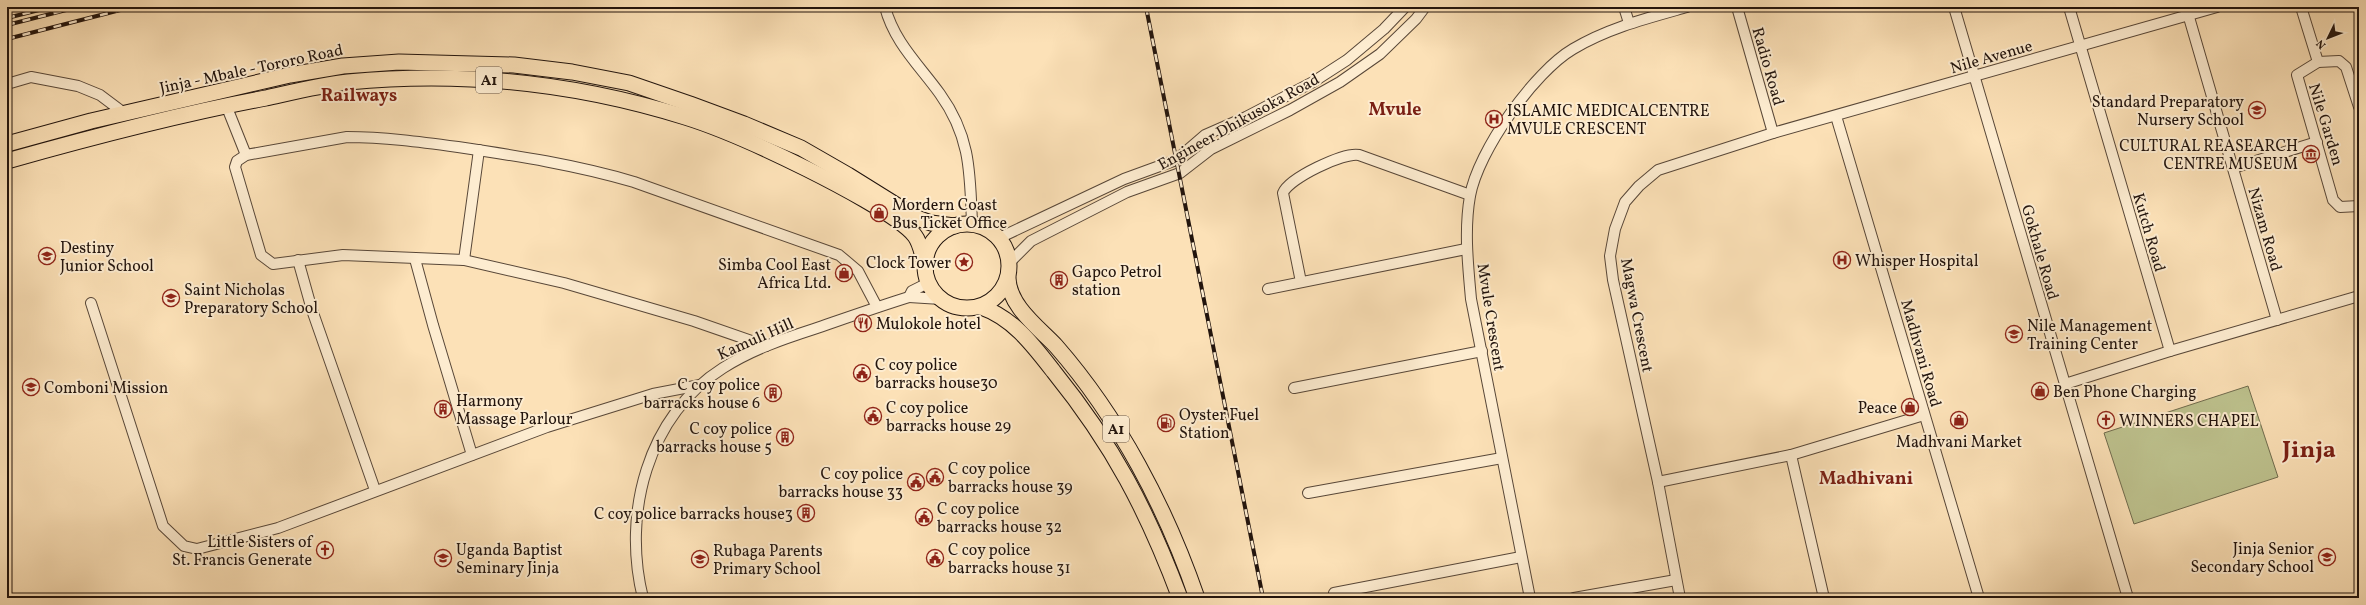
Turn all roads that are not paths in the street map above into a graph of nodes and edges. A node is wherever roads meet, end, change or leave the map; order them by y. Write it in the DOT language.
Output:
graph roads {
  1 [pos="885,7"];
  2 [pos="1405,7"];
  3 [pos="1425,7"];
  4 [pos="1624,7"];
  5 [pos="1687,7"];
  6 [pos="1737,7"];
  7 [pos="1954,7"];
  8 [pos="2069,7"];
  9 [pos="2217,7"];
  10 [pos="2301,7"];
  11 [pos="2188,11"];
  12 [pos="1629,23"];
  13 [pos="2080,46"];
  14 [pos="2318,62"];
  15 [pos="1974,77"];
  16 [pos="7,84"];
  17 [pos="226,105"];
  18 [pos="2359,107"];
  19 [pos="124,113"];
  20 [pos="1836,116"];
  21 [pos="1772,134"];
  22 [pos="2317,142"];
  23 [pos="7,144"];
  24 [pos="479,150"];
  25 [pos="246,155"];
  26 [pos="7,161"];
  27 [pos="2233,168"];
  28 [pos="1470,195"];
  29 [pos="2359,206"];
  30 [pos="972,224"];
  31 [pos="954,226"];
  32 [pos="999,238"];
  33 [pos="1466,249"];
  34 [pos="415,258"];
  35 [pos="298,260"];
  36 [pos="464,260"];
  37 [pos="1009,263"];
  38 [pos="925,264"];
  39 [pos="1008,278"];
  40 [pos="1301,282"];
  41 [pos="928,283"];
  42 [pos="1268,288"];
  43 [pos="909,296"];
  44 [pos="2359,296"];
  45 [pos="941,300"];
  46 [pos="91,303"];
  47 [pos="877,307"];
  48 [pos="981,307"];
  49 [pos="2277,320"];
  50 [pos="766,346"];
  51 [pos="1482,351"];
  52 [pos="2170,351"];
  53 [pos="2065,384"];
  54 [pos="700,385"];
  55 [pos="1294,388"];
  56 [pos="1924,415"];
  57 [pos="472,455"];
  58 [pos="1791,455"];
  59 [pos="1502,458"];
  60 [pos="1658,482"];
  61 [pos="375,490"];
  62 [pos="1308,493"];
  63 [pos="1521,557"];
  64 [pos="1676,580"];
  65 [pos="1334,593"];
  66 [pos="640,597"];
  67 [pos="1180,598"];
  68 [pos="1197,598"];
  69 [pos="1530,598"];
  70 [pos="1574,598"];
  71 [pos="1680,598"];
  72 [pos="1824,598"];
  73 [pos="1979,598"];
  74 [pos="2128,598"];
  1 -- 30 [label="street"];
  2 -- 32 [label="street, Engineer Dhikusoka Road"];
  3 -- 37 [label="street, Engineer Dhikusoka Road"];
  4 -- 12 [label="street"];
  5 -- 12 [label="street, Mvule Crescent"];
  6 -- 21 [label="street, Radio Road"];
  7 -- 15 [label="street, Gokhale Road"];
  8 -- 13 [label="street, Kutch Road"];
  9 -- 11 [label="street, Nile Avenue"];
  10 -- 14 [label="street"];
  11 -- 13 [label="street, Nile Avenue"];
  11 -- 27 [label="street, Nizam Road"];
  12 -- 28 [label="street, Mvule Crescent"];
  13 -- 15 [label="street, Nile Avenue"];
  13 -- 52 [label="street, Kutch Road"];
  14 -- 18 [label="street, Nile Garden"];
  14 -- 22 [label="street, Nile Garden"];
  15 -- 20 [label="street, Nile Avenue"];
  15 -- 53 [label="street, Gokhale Road"];
  16 -- 19 [label="street"];
  17 -- 25 [label="street"];
  17 -- 26 [label="highway, Jinja - Mbale - Tororo Road / A1"];
  17 -- 38 [label="highway, Jinja - Mbale - Tororo Road / A1"];
  19 -- 23 [label="highway, Jinja - Mbale - Tororo Road / A1"];
  19 -- 31 [label="highway, Jinja - Mbale - Tororo Road / A1"];
  20 -- 21 [label="street, Nile Avenue"];
  20 -- 56 [label="street, Madhvani Road"];
  21 -- 60 [label="street, Magwa Crescent"];
  22 -- 27 [label="street"];
  22 -- 29 [label="street, Nile Garden"];
  24 -- 25 [label="street"];
  24 -- 36 [label="street"];
  24 -- 47 [label="street"];
  25 -- 35 [label="street"];
  27 -- 49 [label="street, Nizam Road"];
  28 -- 33 [label="street, Mvule Crescent"];
  28 -- 40 [label="street"];
  30 -- 31 [label="highway, A1"];
  30 -- 32 [label="highway"];
  31 -- 38 [label="highway, A1"];
  32 -- 37 [label="highway, A1"];
  33 -- 40 [label="street"];
  33 -- 51 [label="street, Mvule Crescent"];
  34 -- 35 [label="street"];
  34 -- 36 [label="street"];
  34 -- 57 [label="street"];
  35 -- 61 [label="street"];
  36 -- 50 [label="street"];
  37 -- 39 [label="highway, A1"];
  38 -- 41 [label="highway, A1"];
  39 -- 48 [label="highway, A1"];
  39 -- 68 [label="highway, A1"];
  40 -- 42 [label="street"];
  41 -- 43 [label="street, Kamuli Hill"];
  41 -- 45 [label="highway, A1"];
  43 -- 45 [label="street, Kamuli Hill"];
  43 -- 47 [label="street, Kamuli Hill"];
  44 -- 49 [label="street"];
  45 -- 48 [label="highway, A1"];
  46 -- 61 [label="street"];
  47 -- 50 [label="street, Kamuli Hill"];
  48 -- 67 [label="highway, A1"];
  49 -- 52 [label="street"];
  50 -- 54 [label="street, Kamuli Hill"];
  51 -- 55 [label="street"];
  51 -- 59 [label="street, Mvule Crescent"];
  52 -- 53 [label="street"];
  53 -- 74 [label="street, Gokhale Road"];
  54 -- 57 [label="street"];
  54 -- 66 [label="street, Kamuli Hill"];
  56 -- 58 [label="street"];
  56 -- 73 [label="street, Madhvani Road"];
  57 -- 61 [label="street"];
  58 -- 60 [label="street"];
  58 -- 72 [label="street"];
  59 -- 62 [label="street"];
  59 -- 63 [label="street, Mvule Crescent"];
  60 -- 64 [label="street, Magwa Crescent"];
  63 -- 65 [label="street"];
  63 -- 69 [label="street, Mvule Crescent"];
  64 -- 70 [label="street"];
  64 -- 71 [label="street, Magwa Crescent"];
}
